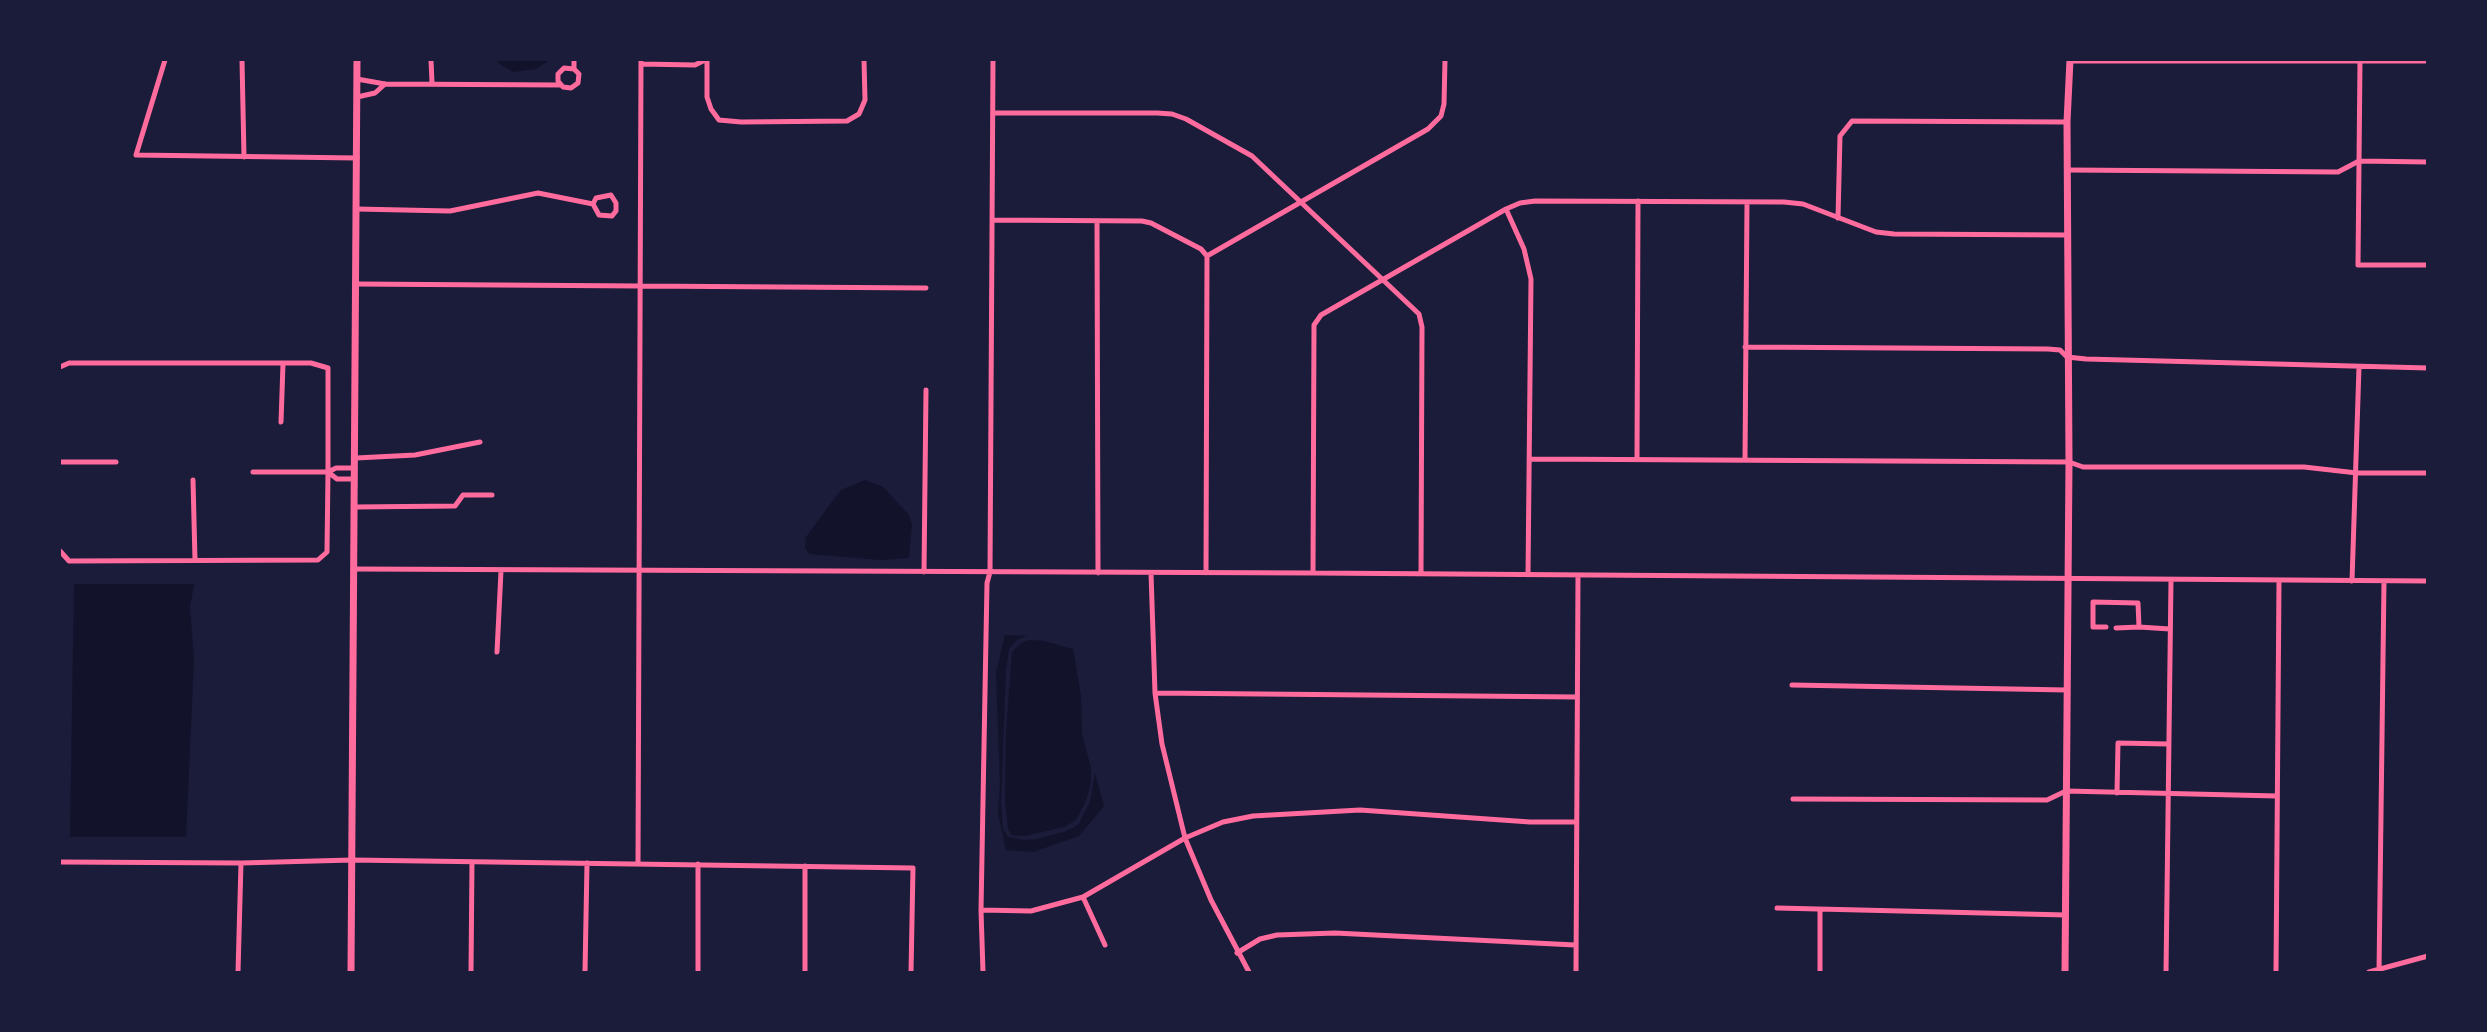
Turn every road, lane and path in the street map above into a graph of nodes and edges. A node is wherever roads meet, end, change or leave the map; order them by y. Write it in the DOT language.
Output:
graph roads {
  1 [pos="165,60"];
  2 [pos="242,60"];
  3 [pos="357,60"];
  4 [pos="431,60"];
  5 [pos="574,60"];
  6 [pos="706,60"];
  7 [pos="864,60"];
  8 [pos="993,60"];
  9 [pos="1445,60"];
  10 [pos="2070,60"];
  11 [pos="2360,61"];
  12 [pos="2427,61"];
  13 [pos="641,62"];
  14 [pos="574,69"];
  15 [pos="357,79"];
  16 [pos="432,83"];
  17 [pos="386,84"];
  18 [pos="560,85"];
  19 [pos="357,97"];
  20 [pos="993,113"];
  21 [pos="2067,122"];
  22 [pos="244,157"];
  23 [pos="357,158"];
  24 [pos="2359,161"];
  25 [pos="2427,162"];
  26 [pos="2069,170"];
  27 [pos="1638,201"];
  28 [pos="1747,201"];
  29 [pos="1301,203"];
  30 [pos="593,204"];
  31 [pos="356,209"];
  32 [pos="1506,209"];
  33 [pos="1838,218"];
  34 [pos="992,220"];
  35 [pos="1097,221"];
  36 [pos="2067,234"];
  37 [pos="1207,256"];
  38 [pos="2427,265"];
  39 [pos="1381,280"];
  40 [pos="356,284"];
  41 [pos="641,286"];
  42 [pos="926,288"];
  43 [pos="1745,347"];
  44 [pos="2067,358"];
  45 [pos="283,363"];
  46 [pos="60,367"];
  47 [pos="2359,367"];
  48 [pos="2427,368"];
  49 [pos="926,390"];
  50 [pos="281,422"];
  51 [pos="480,442"];
  52 [pos="356,458"];
  53 [pos="1530,459"];
  54 [pos="1637,460"];
  55 [pos="1745,460"];
  56 [pos="60,462"];
  57 [pos="116,462"];
  58 [pos="2069,462"];
  59 [pos="355,468"];
  60 [pos="253,472"];
  61 [pos="328,472"];
  62 [pos="2357,472"];
  63 [pos="2427,473"];
  64 [pos="355,479"];
  65 [pos="193,480"];
  66 [pos="492,495"];
  67 [pos="355,508"];
  68 [pos="60,551"];
  69 [pos="195,560"];
  70 [pos="354,569"];
  71 [pos="640,570"];
  72 [pos="501,571"];
  73 [pos="924,572"];
  74 [pos="990,572"];
  75 [pos="1098,573"];
  76 [pos="1152,573"];
  77 [pos="1206,573"];
  78 [pos="1313,573"];
  79 [pos="1421,574"];
  80 [pos="1528,575"];
  81 [pos="1578,575"];
  82 [pos="2068,580"];
  83 [pos="2171,580"];
  84 [pos="2279,581"];
  85 [pos="2352,581"];
  86 [pos="2384,581"];
  87 [pos="2427,581"];
  88 [pos="2106,627"];
  89 [pos="2139,627"];
  90 [pos="2116,628"];
  91 [pos="2170,629"];
  92 [pos="497,652"];
  93 [pos="1792,685"];
  94 [pos="2067,690"];
  95 [pos="1155,692"];
  96 [pos="1577,697"];
  97 [pos="2168,744"];
  98 [pos="2066,791"];
  99 [pos="2117,793"];
  100 [pos="2167,794"];
  101 [pos="2277,796"];
  102 [pos="1793,799"];
  103 [pos="1576,822"];
  104 [pos="1185,838"];
  105 [pos="352,860"];
  106 [pos="60,862"];
  107 [pos="472,862"];
  108 [pos="242,863"];
  109 [pos="587,863"];
  110 [pos="638,863"];
  111 [pos="698,864"];
  112 [pos="804,866"];
  113 [pos="1083,897"];
  114 [pos="1777,908"];
  115 [pos="981,910"];
  116 [pos="1820,910"];
  117 [pos="2066,915"];
  118 [pos="1105,945"];
  119 [pos="1575,945"];
  120 [pos="1237,953"];
  121 [pos="2427,957"];
  122 [pos="2379,971"];
  123 [pos="238,972"];
  124 [pos="351,972"];
  125 [pos="471,972"];
  126 [pos="585,972"];
  127 [pos="698,972"];
  128 [pos="805,972"];
  129 [pos="911,972"];
  130 [pos="983,972"];
  131 [pos="1249,972"];
  132 [pos="1576,972"];
  133 [pos="1820,972"];
  134 [pos="2065,972"];
  135 [pos="2166,972"];
  136 [pos="2276,972"];
  137 [pos="2369,972"];
  1 -- 22 [label="street"];
  2 -- 22 [label="street"];
  3 -- 15 [label="street"];
  4 -- 16 [label="street"];
  5 -- 14 [label="street"];
  6 -- 7 [label="street"];
  6 -- 13 [label="street"];
  8 -- 20 [label="street"];
  9 -- 29 [label="street"];
  10 -- 11 [label="street"];
  10 -- 21 [label="street"];
  11 -- 12 [label="street"];
  11 -- 24 [label="street"];
  13 -- 41 [label="street"];
  14 -- 18 [label="street"];
  14 -- 18 [label="street"];
  15 -- 17 [label="street"];
  15 -- 19 [label="street"];
  16 -- 17 [label="street"];
  16 -- 18 [label="street"];
  17 -- 19 [label="street"];
  19 -- 23 [label="street"];
  20 -- 29 [label="street"];
  20 -- 34 [label="street"];
  21 -- 26 [label="street"];
  21 -- 33 [label="street"];
  22 -- 23 [label="street"];
  23 -- 31 [label="street"];
  24 -- 25 [label="street"];
  24 -- 26 [label="street"];
  24 -- 38 [label="street"];
  26 -- 36 [label="street"];
  27 -- 28 [label="street"];
  27 -- 32 [label="street"];
  27 -- 54 [label="street"];
  28 -- 33 [label="street"];
  28 -- 43 [label="street"];
  29 -- 37 [label="street"];
  29 -- 39 [label="street"];
  30 -- 30 [label="street"];
  30 -- 31 [label="street"];
  31 -- 40 [label="street"];
  32 -- 39 [label="street"];
  32 -- 53 [label="street"];
  33 -- 36 [label="street"];
  34 -- 35 [label="street"];
  34 -- 74 [label="street"];
  35 -- 37 [label="street"];
  35 -- 75 [label="street"];
  36 -- 44 [label="street"];
  37 -- 77 [label="street"];
  39 -- 78 [label="street"];
  39 -- 79 [label="street"];
  40 -- 41 [label="street"];
  40 -- 52 [label="street"];
  41 -- 42 [label="street"];
  41 -- 71 [label="street"];
  43 -- 44 [label="street"];
  43 -- 55 [label="street"];
  44 -- 47 [label="street"];
  44 -- 58 [label="street"];
  45 -- 46 [label="street"];
  45 -- 50 [label="street"];
  45 -- 61 [label="street"];
  47 -- 48 [label="street"];
  47 -- 62 [label="street"];
  49 -- 73 [label="street"];
  51 -- 52 [label="street"];
  52 -- 59 [label="street"];
  53 -- 54 [label="street"];
  53 -- 80 [label="street"];
  54 -- 55 [label="street"];
  55 -- 58 [label="street"];
  56 -- 57 [label="street"];
  58 -- 62 [label="street"];
  58 -- 82 [label="street"];
  59 -- 61 [label="street"];
  59 -- 64 [label="street"];
  60 -- 61 [label="street"];
  61 -- 64 [label="street"];
  61 -- 69 [label="street"];
  62 -- 63 [label="street"];
  62 -- 85 [label="street"];
  64 -- 67 [label="street"];
  65 -- 69 [label="street"];
  66 -- 67 [label="street"];
  67 -- 70 [label="street"];
  68 -- 69 [label="street"];
  70 -- 72 [label="street"];
  70 -- 105 [label="street"];
  71 -- 72 [label="street"];
  71 -- 73 [label="street"];
  71 -- 110 [label="street"];
  72 -- 92 [label="street"];
  73 -- 74 [label="street"];
  74 -- 75 [label="street"];
  74 -- 115 [label="street"];
  75 -- 76 [label="street"];
  76 -- 77 [label="street"];
  76 -- 95 [label="street"];
  77 -- 78 [label="street"];
  78 -- 79 [label="street"];
  79 -- 80 [label="street"];
  80 -- 81 [label="street"];
  81 -- 82 [label="street"];
  81 -- 96 [label="street"];
  82 -- 83 [label="street"];
  82 -- 94 [label="street"];
  83 -- 84 [label="street"];
  83 -- 91 [label="street"];
  84 -- 85 [label="street"];
  84 -- 101 [label="street"];
  85 -- 86 [label="street"];
  86 -- 87 [label="street"];
  86 -- 122 [label="street"];
  88 -- 89 [label="street"];
  89 -- 90 [label="street"];
  89 -- 91 [label="street"];
  91 -- 97 [label="street"];
  93 -- 94 [label="street"];
  94 -- 98 [label="street"];
  95 -- 96 [label="street"];
  95 -- 104 [label="street"];
  96 -- 103 [label="street"];
  97 -- 99 [label="street"];
  97 -- 100 [label="street"];
  98 -- 99 [label="street"];
  98 -- 102 [label="street"];
  98 -- 117 [label="street"];
  99 -- 100 [label="street"];
  100 -- 101 [label="street"];
  100 -- 135 [label="street"];
  101 -- 136 [label="street"];
  103 -- 104 [label="street"];
  103 -- 119 [label="street"];
  104 -- 113 [label="street"];
  104 -- 120 [label="street"];
  105 -- 107 [label="street"];
  105 -- 108 [label="street"];
  105 -- 124 [label="street"];
  106 -- 108 [label="street"];
  107 -- 109 [label="street"];
  107 -- 125 [label="street"];
  108 -- 123 [label="street"];
  109 -- 110 [label="street"];
  109 -- 126 [label="street"];
  110 -- 111 [label="street"];
  111 -- 112 [label="street"];
  111 -- 127 [label="street"];
  112 -- 128 [label="street"];
  112 -- 129 [label="street"];
  113 -- 115 [label="street"];
  113 -- 118 [label="street"];
  114 -- 116 [label="street"];
  115 -- 130 [label="street"];
  116 -- 117 [label="street"];
  116 -- 133 [label="street"];
  117 -- 134 [label="street"];
  119 -- 120 [label="street"];
  119 -- 132 [label="street"];
  120 -- 131 [label="street"];
  121 -- 122 [label="street"];
  122 -- 137 [label="street"];
}
